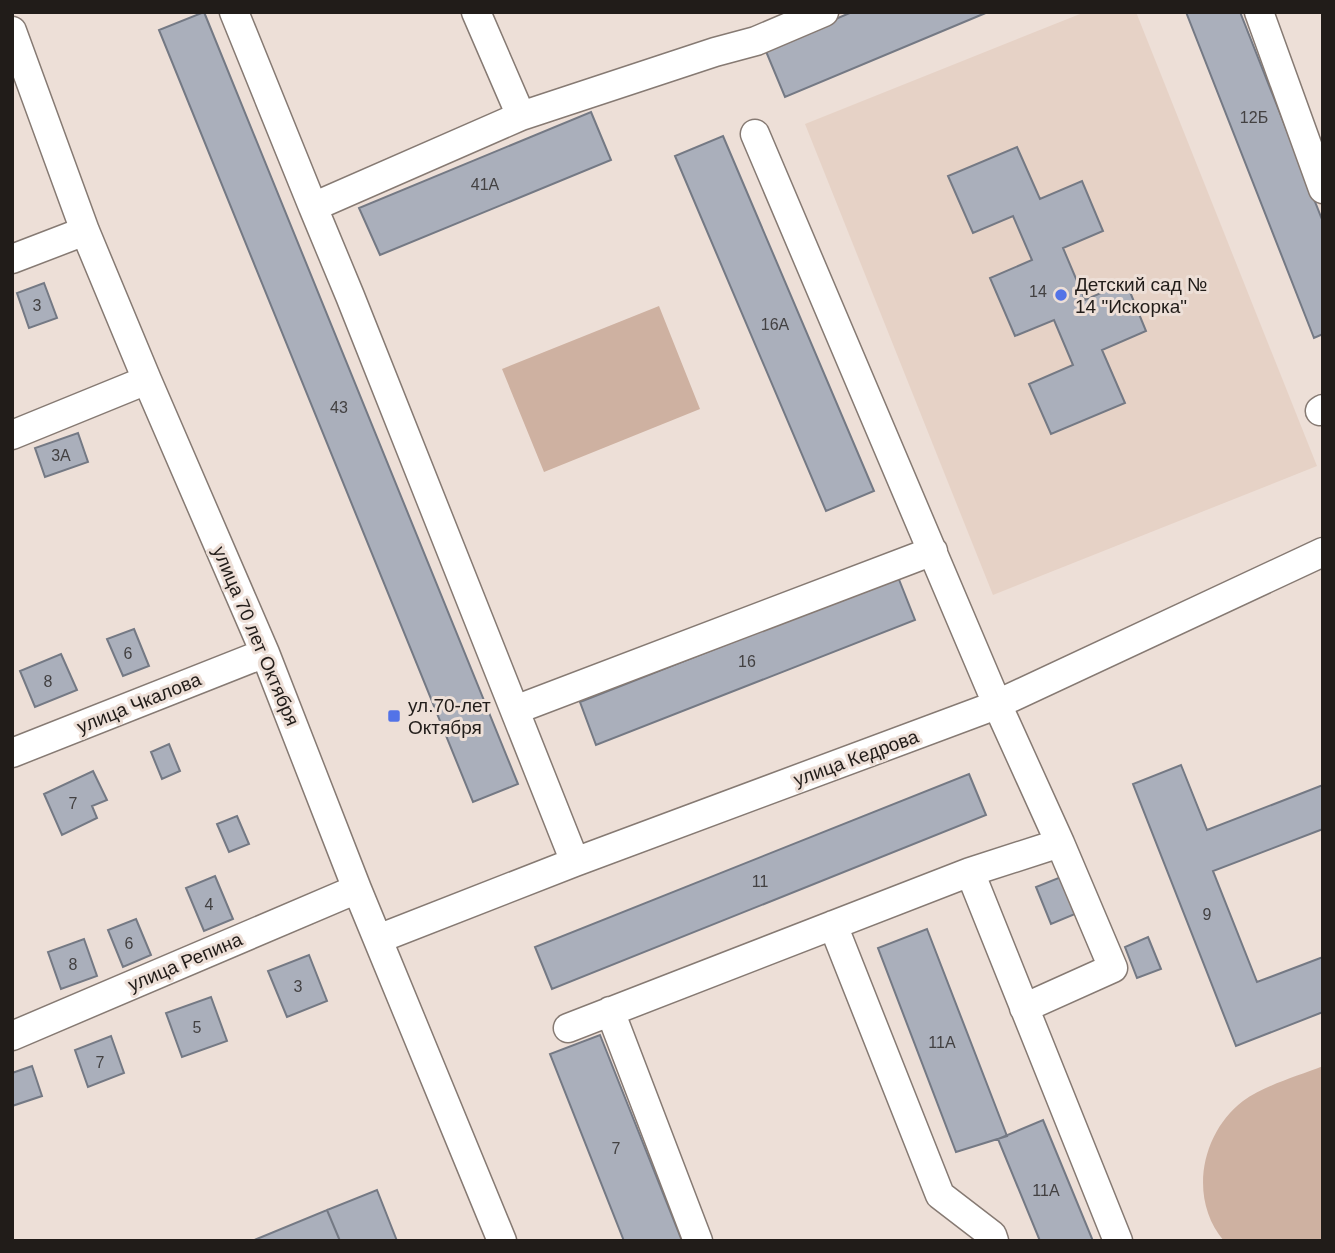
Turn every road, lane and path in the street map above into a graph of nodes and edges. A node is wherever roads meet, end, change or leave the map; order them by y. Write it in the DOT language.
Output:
graph roads {
  1 [pos="234,12"];
  2 [pos="476,12"];
  3 [pos="824,12"];
  4 [pos="1259,12"];
  5 [pos="12,31"];
  6 [pos="521,116"];
  7 [pos="755,134"];
  8 [pos="1323,188"];
  9 [pos="313,207"];
  10 [pos="85,231"];
  11 [pos="12,259"];
  12 [pos="147,380"];
  13 [pos="12,435"];
  14 [pos="933,551"];
  15 [pos="1323,552"];
  16 [pos="265,653"];
  17 [pos="998,704"];
  18 [pos="515,710"];
  19 [pos="12,753"];
  20 [pos="1060,843"];
  21 [pos="575,862"];
  22 [pos="970,873"];
  23 [pos="357,889"];
  24 [pos="833,925"];
  25 [pos="378,939"];
  26 [pos="1024,1008"];
  27 [pos="610,1012"];
  28 [pos="568,1028"];
  29 [pos="12,1035"];
  30 [pos="502,1241"];
  31 [pos="698,1241"];
  32 [pos="994,1241"];
  33 [pos="1118,1241"];
  1 -- 9 [label="street"];
  2 -- 6 [label="street"];
  3 -- 6 [label="street"];
  4 -- 8 [label="street"];
  5 -- 10 [label="street, улица 70 лет Октября"];
  6 -- 9 [label="street"];
  7 -- 14 [label="street"];
  9 -- 18 [label="street"];
  10 -- 11 [label="street"];
  10 -- 12 [label="street, улица 70 лет Октября"];
  12 -- 13 [label="street"];
  12 -- 16 [label="street, улица 70 лет Октября"];
  14 -- 17 [label="street"];
  14 -- 18 [label="street"];
  15 -- 17 [label="street, улица Кедрова"];
  16 -- 19 [label="street, улица Чкалова"];
  16 -- 23 [label="street, улица 70 лет Октября"];
  17 -- 20 [label="street"];
  17 -- 21 [label="street, улица Кедрова"];
  18 -- 21 [label="street"];
  20 -- 22 [label="street"];
  20 -- 26 [label="street"];
  21 -- 25 [label="street, улица Кедрова"];
  22 -- 24 [label="street"];
  22 -- 26 [label="street"];
  23 -- 25 [label="street, улица 70 лет Октября"];
  23 -- 29 [label="street, улица Репина"];
  24 -- 27 [label="street"];
  24 -- 32 [label="street"];
  25 -- 30 [label="street, улица 70 лет Октября"];
  26 -- 33 [label="street"];
  27 -- 28 [label="street"];
  27 -- 31 [label="street"];
}
